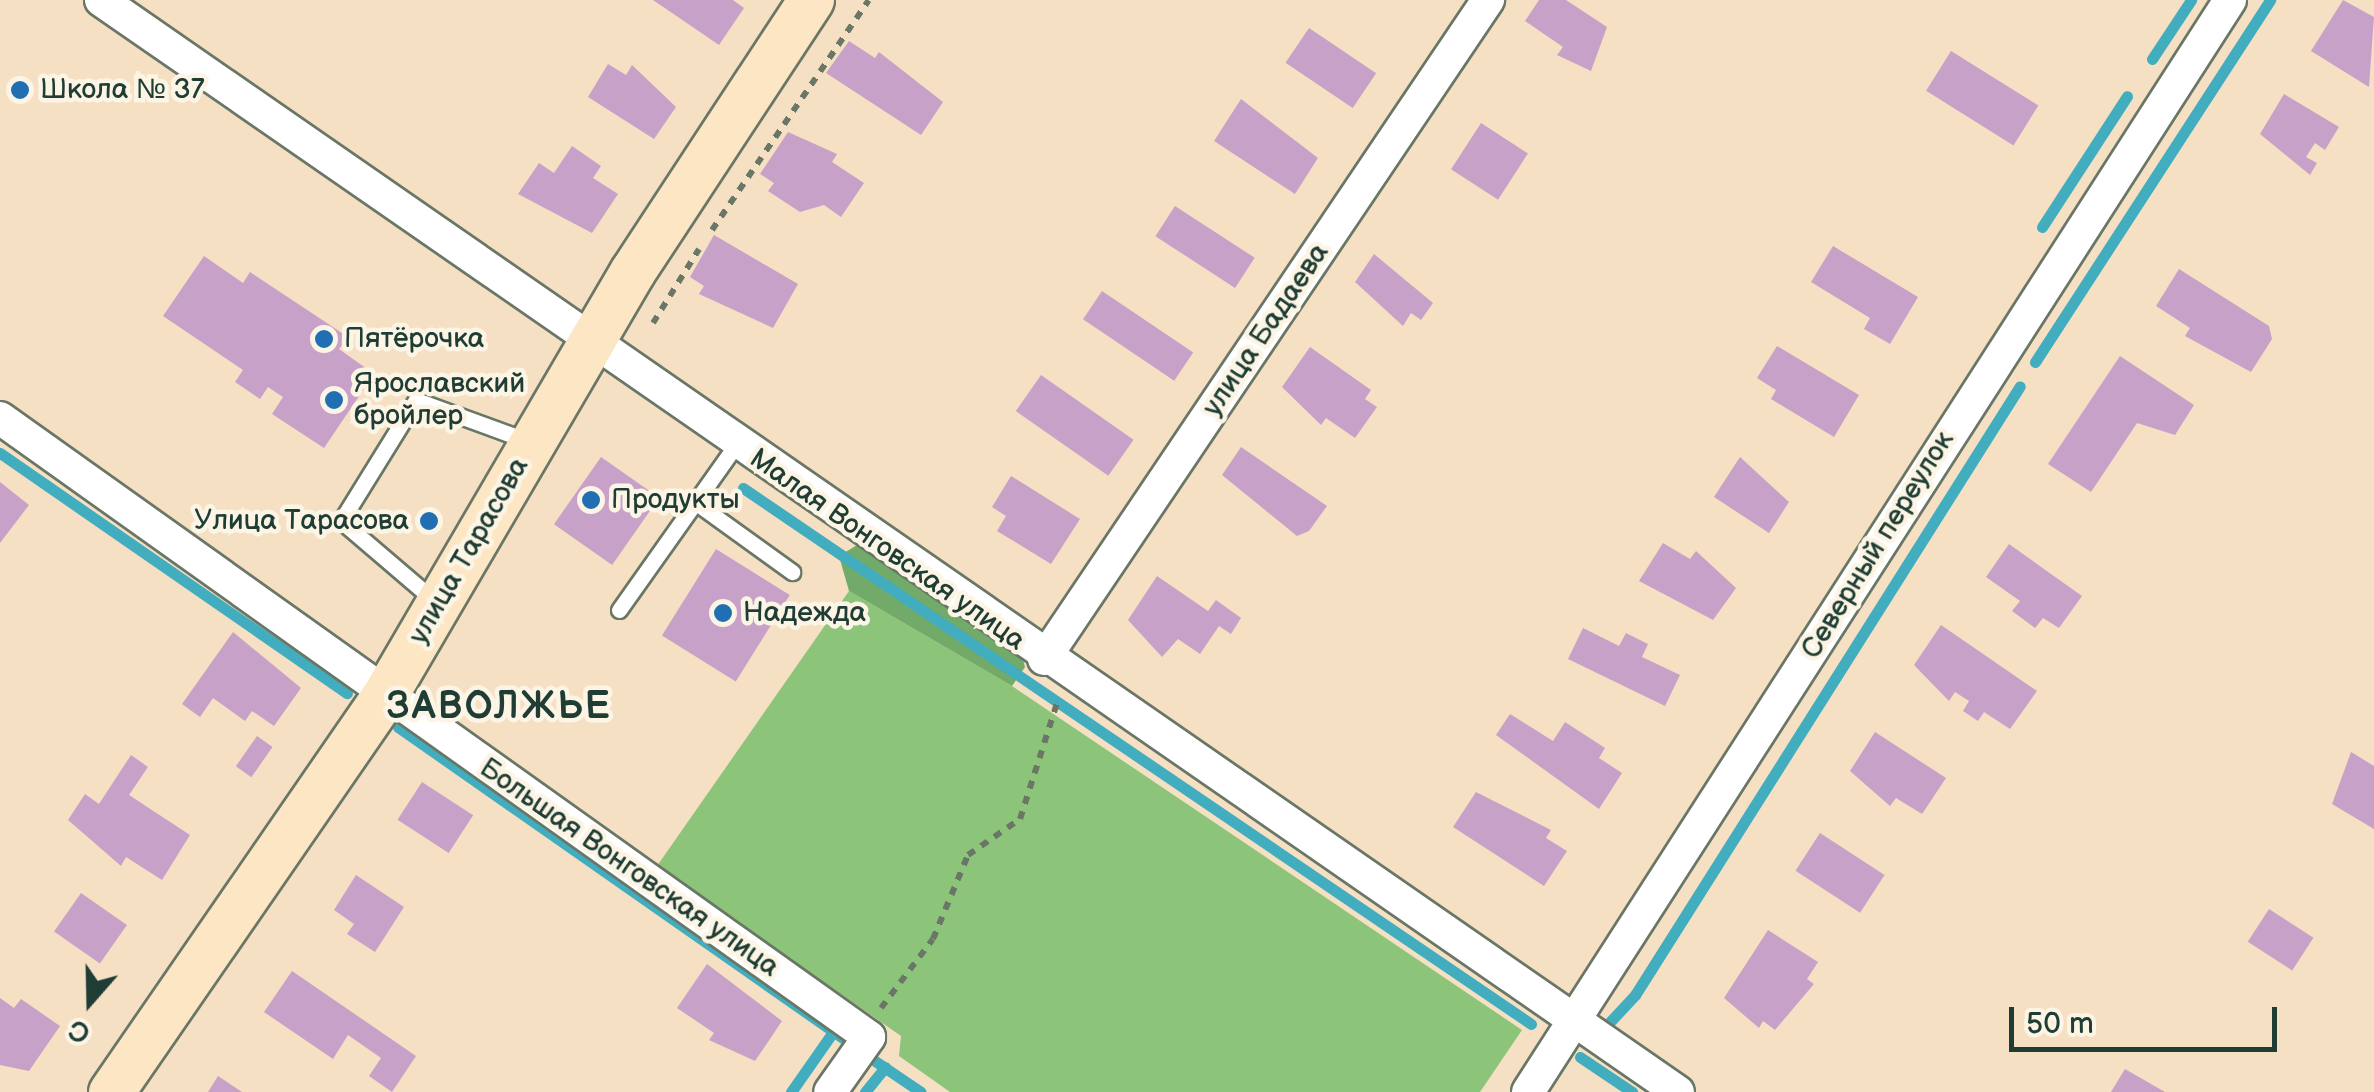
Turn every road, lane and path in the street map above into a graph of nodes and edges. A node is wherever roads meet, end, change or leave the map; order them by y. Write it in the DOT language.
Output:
graph roads {
  1 [pos="101,0"];
  2 [pos="811,0"];
  3 [pos="869,0"];
  4 [pos="1488,0"];
  5 [pos="2230,0"];
  6 [pos="606,356"];
  7 [pos="0,418"];
  8 [pos="532,442"];
  9 [pos="736,445"];
  10 [pos="695,502"];
  11 [pos="792,572"];
  12 [pos="439,604"];
  13 [pos="618,610"];
  14 [pos="1044,659"];
  15 [pos="386,693"];
  16 [pos="1055,705"];
  17 [pos="1576,1022"];
  18 [pos="869,1037"];
  19 [pos="111,1092"];
  20 [pos="830,1092"];
  21 [pos="1528,1092"];
  22 [pos="1678,1092"];
  1 -- 6 [label="street, Малая Вонговская улица"];
  2 -- 6 [label="street, улица Тарасова"];
  3 -- 6 [label="path"];
  4 -- 14 [label="street, улица Бадаева"];
  5 -- 17 [label="street, Северный переулок"];
  6 -- 8 [label="street, улица Тарасова"];
  6 -- 9 [label="street, Малая Вонговская улица"];
  7 -- 15 [label="street, Большая Вонговская улица"];
  8 -- 12 [label="street, улица Тарасова"];
  8 -- 12 [label="lane"];
  9 -- 10 [label="lane"];
  9 -- 14 [label="street, Малая Вонговская улица"];
  10 -- 11 [label="lane"];
  10 -- 13 [label="lane"];
  12 -- 15 [label="street, улица Тарасова"];
  14 -- 17 [label="street, Малая Вонговская улица"];
  15 -- 18 [label="street, Большая Вонговская улица"];
  15 -- 19 [label="street, улица Тарасова"];
  16 -- 18 [label="path"];
  17 -- 21 [label="street, Северный переулок"];
  17 -- 22 [label="street, Малая Вонговская улица"];
  18 -- 20 [label="street"];
}
